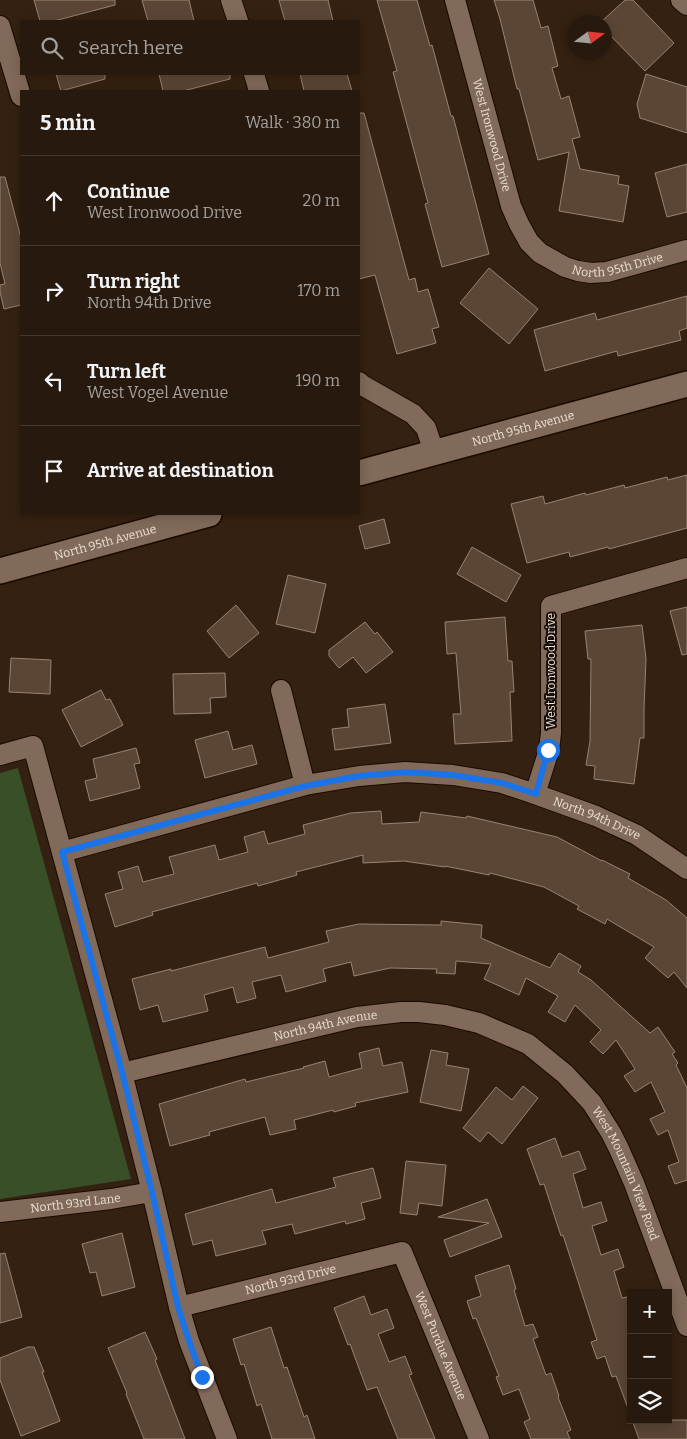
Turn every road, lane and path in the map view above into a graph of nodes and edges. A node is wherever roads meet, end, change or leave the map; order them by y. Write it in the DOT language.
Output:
graph roads {
  1 [pos="231,0"];
  2 [pos="455,0"];
  3 [pos="681,0"];
  4 [pos="687,5"];
  5 [pos="238,20"];
  6 [pos="0,26"];
  7 [pos="254,75"];
  8 [pos="259,90"];
  9 [pos="20,93"];
  10 [pos="687,250"];
  11 [pos="550,259"];
  12 [pos="360,383"];
  13 [pos="687,384"];
  14 [pos="434,452"];
  15 [pos="360,472"];
  16 [pos="202,515"];
  17 [pos="150,522"];
  18 [pos="687,568"];
  19 [pos="0,571"];
  20 [pos="281,690"];
  21 [pos="0,755"];
  22 [pos="305,786"];
  23 [pos="536,794"];
  24 [pos="62,852"];
  25 [pos="687,869"];
  26 [pos="528,1044"];
  27 [pos="122,1072"];
  28 [pos="152,1192"];
  29 [pos="0,1212"];
  30 [pos="402,1252"];
  31 [pos="178,1307"];
  32 [pos="687,1326"];
  33 [pos="228,1439"];
  34 [pos="478,1439"];
  1 -- 5 [label="street"];
  2 -- 11 [label="street, West Ironwood Drive"];
  3 -- 4 [label="street"];
  6 -- 9 [label="street"];
  7 -- 8 [label="street"];
  10 -- 11 [label="street, North 95th Drive"];
  12 -- 14 [label="street"];
  13 -- 14 [label="street, North 95th Avenue"];
  14 -- 15 [label="street, North 95th Avenue"];
  16 -- 17 [label="street, North 95th Avenue"];
  17 -- 19 [label="street, North 95th Avenue"];
  18 -- 23 [label="street, West Ironwood Drive"];
  20 -- 22 [label="street"];
  21 -- 24 [label="street"];
  22 -- 23 [label="street, North 94th Drive"];
  22 -- 24 [label="street, North 94th Drive"];
  23 -- 25 [label="street, North 94th Drive"];
  24 -- 27 [label="street"];
  26 -- 27 [label="street, North 94th Avenue"];
  26 -- 32 [label="street, West Mountain View Road"];
  27 -- 28 [label="street"];
  28 -- 29 [label="street, North 93rd Lane"];
  28 -- 31 [label="street"];
  30 -- 31 [label="street, North 93rd Drive"];
  30 -- 34 [label="street, West Purdue Avenue"];
  31 -- 33 [label="street"];
}
